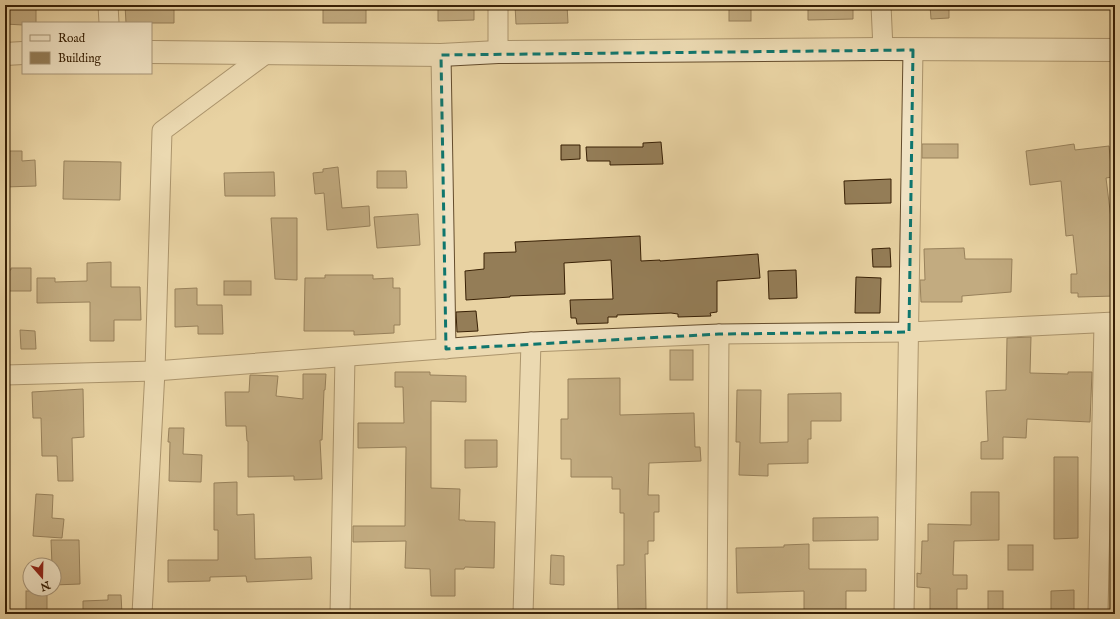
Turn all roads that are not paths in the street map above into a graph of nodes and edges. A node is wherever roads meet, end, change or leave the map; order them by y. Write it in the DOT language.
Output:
graph roads {
  1 [pos="108,5"];
  2 [pos="498,5"];
  3 [pos="882,5"];
  4 [pos="108,22"];
  5 [pos="883,49"];
  6 [pos="913,50"];
  7 [pos="1115,50"];
  8 [pos="152,52"];
  9 [pos="498,52"];
  10 [pos="22,53"];
  11 [pos="267,53"];
  12 [pos="5,54"];
  13 [pos="440,55"];
  14 [pos="1110,323"];
  15 [pos="909,332"];
  16 [pos="719,334"];
  17 [pos="531,342"];
  18 [pos="446,349"];
  19 [pos="345,357"];
  20 [pos="155,371"];
  21 [pos="5,375"];
  22 [pos="142,614"];
  23 [pos="340,614"];
  24 [pos="523,614"];
  25 [pos="717,614"];
  26 [pos="904,614"];
  27 [pos="1098,614"];
  1 -- 4 [label="street"];
  2 -- 9 [label="street"];
  3 -- 5 [label="street"];
  5 -- 6 [label="street"];
  5 -- 9 [label="street"];
  6 -- 7 [label="street"];
  6 -- 15 [label="street"];
  8 -- 11 [label="street"];
  9 -- 13 [label="street"];
  10 -- 12 [label="street"];
  11 -- 13 [label="street"];
  11 -- 20 [label="street"];
  13 -- 18 [label="street"];
  14 -- 15 [label="street"];
  14 -- 27 [label="street"];
  15 -- 16 [label="street"];
  15 -- 26 [label="street"];
  16 -- 17 [label="street"];
  16 -- 25 [label="street"];
  17 -- 18 [label="street"];
  17 -- 24 [label="street"];
  18 -- 19 [label="street"];
  19 -- 20 [label="street"];
  19 -- 23 [label="street"];
  20 -- 21 [label="street"];
  20 -- 22 [label="street"];
}
